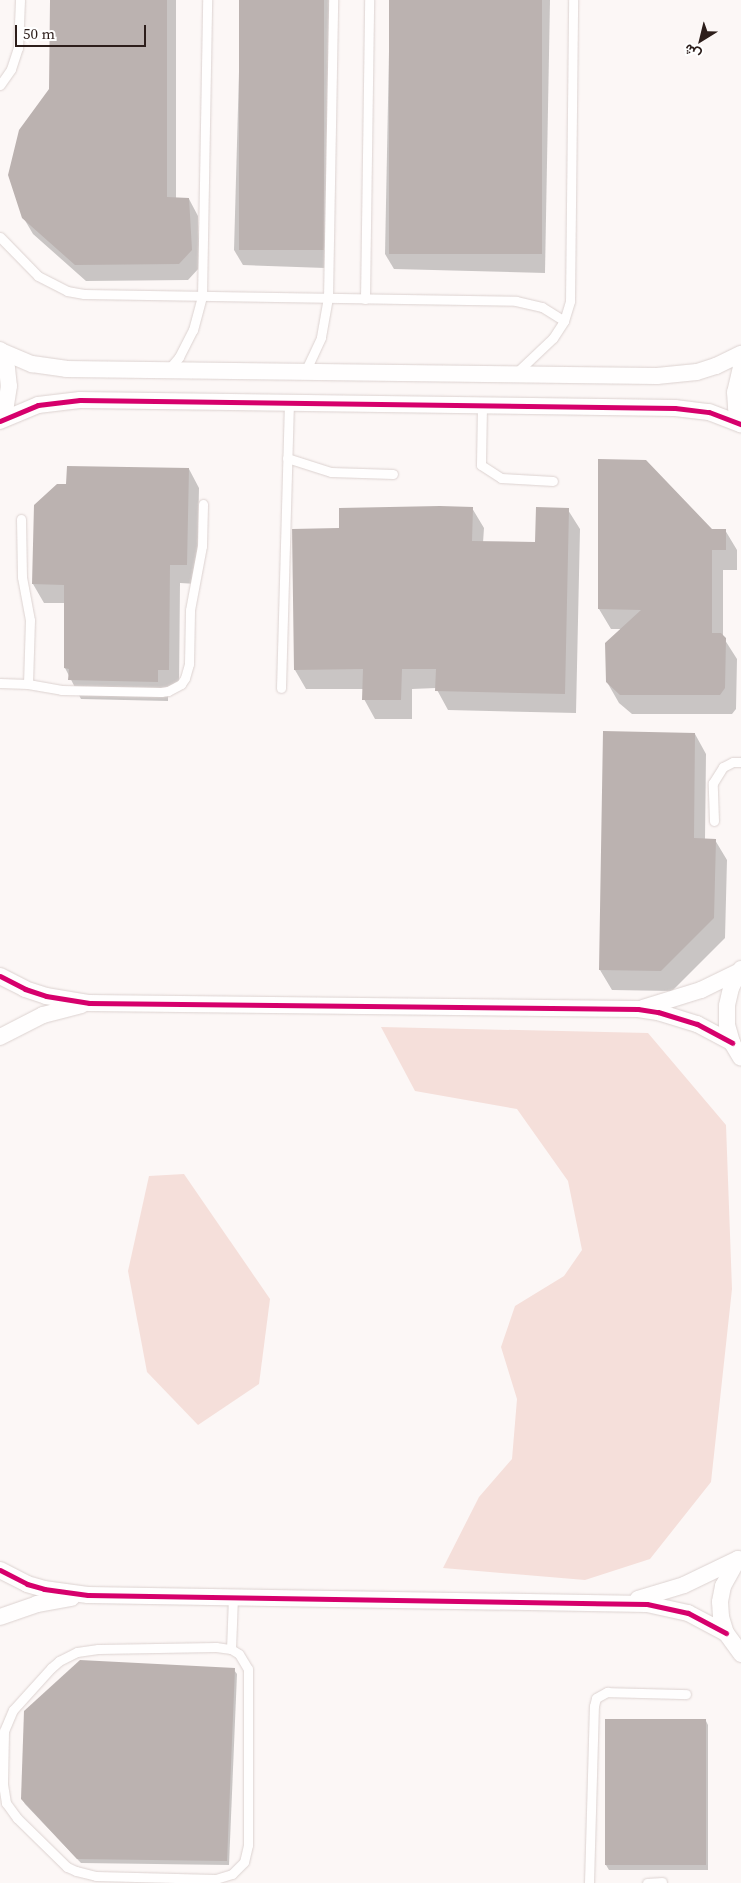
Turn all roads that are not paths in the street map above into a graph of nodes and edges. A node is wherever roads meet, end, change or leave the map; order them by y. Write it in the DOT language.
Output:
graph roads {
  1 [pos="20,0"];
  2 [pos="207,0"];
  3 [pos="334,0"];
  4 [pos="370,0"];
  5 [pos="574,0"];
  6 [pos="0,85"];
  7 [pos="0,237"];
  8 [pos="202,297"];
  9 [pos="328,298"];
  10 [pos="365,299"];
  11 [pos="564,321"];
  12 [pos="0,350"];
  13 [pos="741,354"];
  14 [pos="741,367"];
  15 [pos="169,369"];
  16 [pos="305,372"];
  17 [pos="514,375"];
  18 [pos="288,404"];
  19 [pos="482,406"];
  20 [pos="0,419"];
  21 [pos="741,424"];
  22 [pos="287,458"];
  23 [pos="393,474"];
  24 [pos="553,481"];
  25 [pos="203,504"];
  26 [pos="21,519"];
  27 [pos="0,683"];
  28 [pos="28,684"];
  29 [pos="281,688"];
  30 [pos="741,762"];
  31 [pos="714,821"];
  32 [pos="740,970"];
  33 [pos="0,976"];
  34 [pos="89,1003"];
  35 [pos="638,1009"];
  36 [pos="0,1036"];
  37 [pos="732,1043"];
  38 [pos="741,1058"];
  39 [pos="739,1557"];
  40 [pos="0,1570"];
  41 [pos="88,1594"];
  42 [pos="232,1596"];
  43 [pos="626,1602"];
  44 [pos="0,1617"];
  45 [pos="726,1633"];
  46 [pos="231,1648"];
  47 [pos="741,1654"];
  48 [pos="686,1694"];
  49 [pos="662,1882"];
  50 [pos="589,1883"];
  51 [pos="647,1883"];
  1 -- 6 [label="lane"];
  2 -- 8 [label="lane"];
  3 -- 9 [label="lane"];
  4 -- 10 [label="lane"];
  5 -- 11 [label="lane"];
  7 -- 8 [label="lane"];
  8 -- 9 [label="lane"];
  8 -- 15 [label="lane"];
  9 -- 10 [label="lane"];
  9 -- 16 [label="lane"];
  10 -- 11 [label="lane"];
  11 -- 17 [label="lane"];
  12 -- 15 [label="street"];
  12 -- 20 [label="street"];
  13 -- 17 [label="street"];
  14 -- 21 [label="street"];
  15 -- 16 [label="street"];
  16 -- 17 [label="street"];
  18 -- 19 [label="street"];
  18 -- 20 [label="street"];
  18 -- 22 [label="lane"];
  19 -- 21 [label="street"];
  19 -- 24 [label="lane"];
  22 -- 23 [label="lane"];
  22 -- 29 [label="lane"];
  25 -- 28 [label="lane"];
  26 -- 28 [label="lane"];
  27 -- 28 [label="lane"];
  30 -- 31 [label="lane"];
  32 -- 35 [label="street"];
  32 -- 37 [label="street"];
  33 -- 34 [label="street"];
  34 -- 35 [label="street"];
  34 -- 36 [label="street"];
  35 -- 37 [label="street"];
  37 -- 38 [label="street"];
  39 -- 43 [label="street"];
  39 -- 45 [label="street"];
  40 -- 41 [label="street"];
  41 -- 42 [label="street"];
  41 -- 44 [label="street"];
  42 -- 43 [label="street"];
  42 -- 46 [label="lane"];
  43 -- 45 [label="street"];
  45 -- 47 [label="street"];
  46 -- 46 [label="lane"];
  48 -- 50 [label="lane"];
  49 -- 51 [label="lane"];
}
